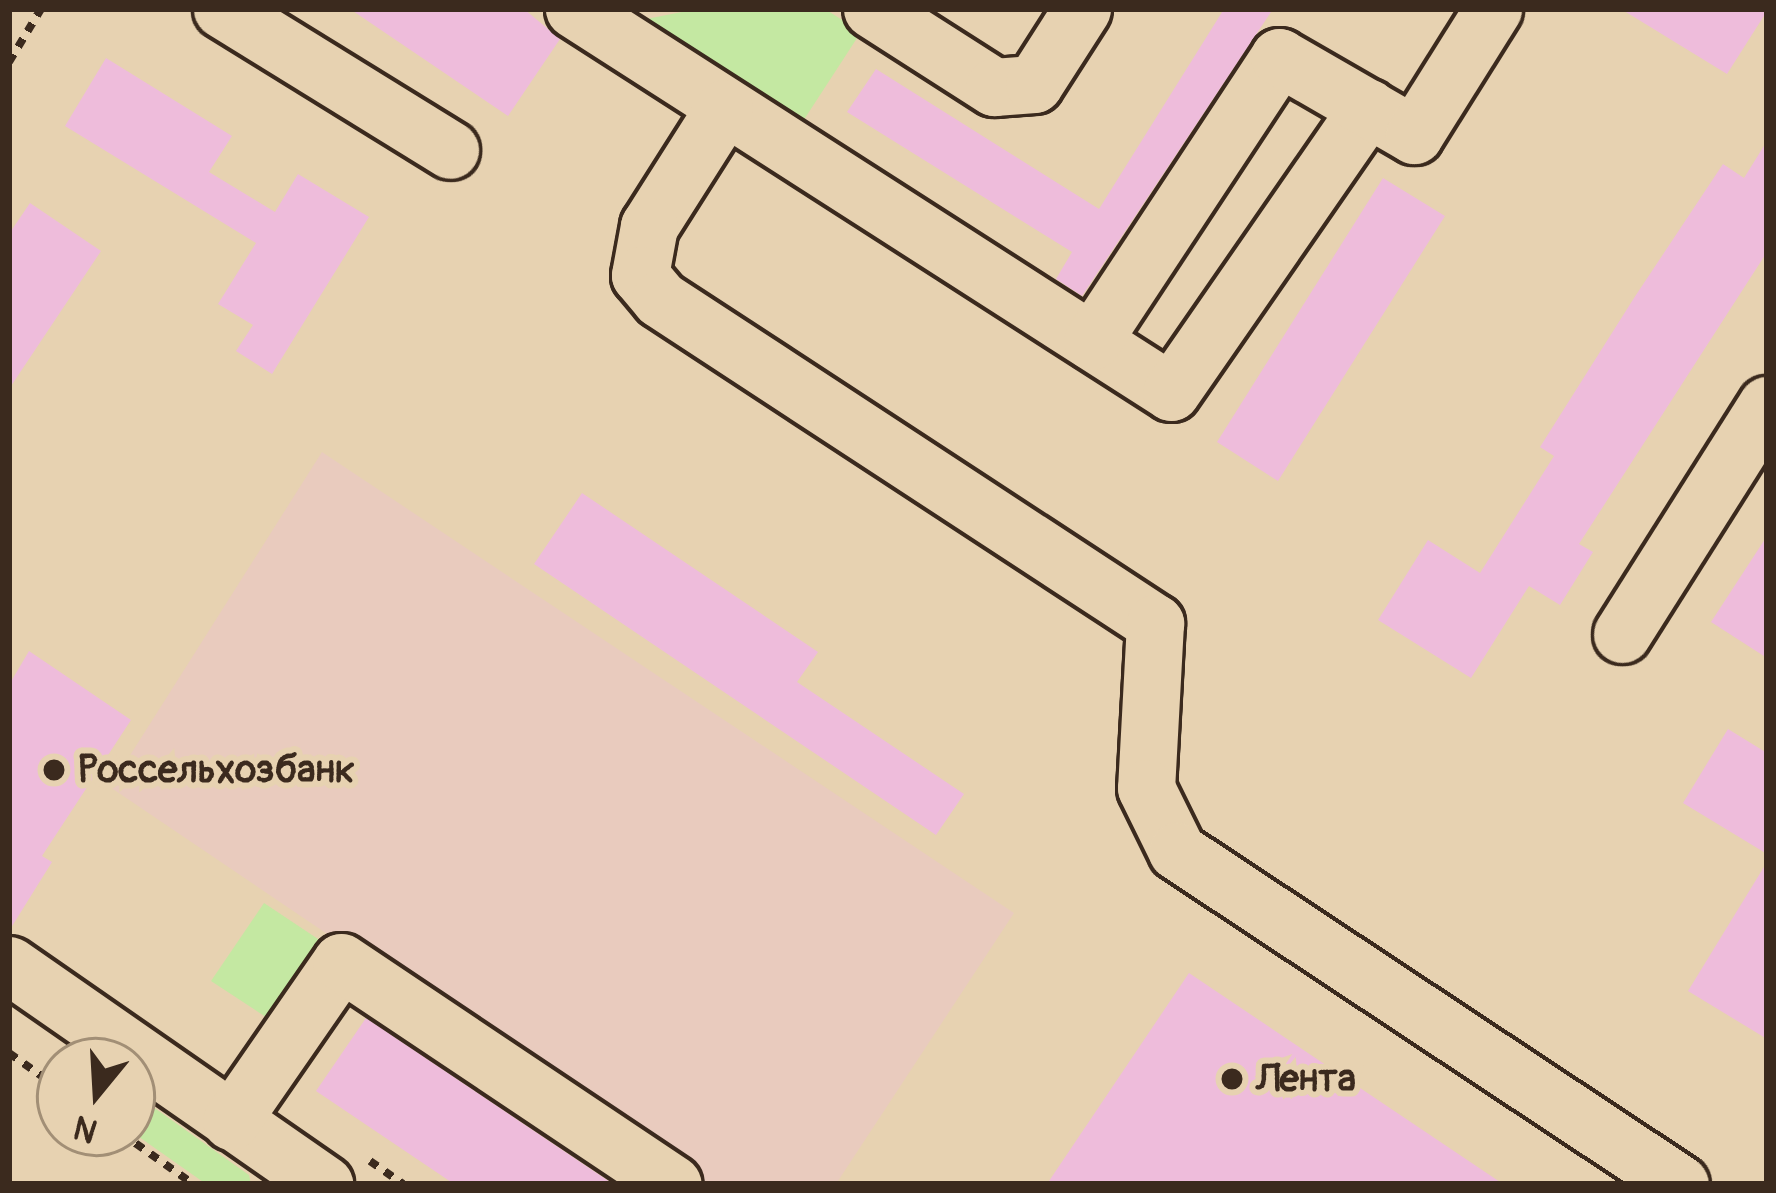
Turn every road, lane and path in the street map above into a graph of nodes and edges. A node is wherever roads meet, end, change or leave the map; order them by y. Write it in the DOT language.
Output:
graph roads {
  1 [pos="41,9"];
  2 [pos="222,9"];
  3 [pos="655,9"];
  4 [pos="872,9"];
  5 [pos="1082,9"];
  6 [pos="1493,9"];
  7 [pos="582,15"];
  8 [pos="9,62"];
  9 [pos="724,107"];
  10 [pos="1369,108"];
  11 [pos="450,150"];
  12 [pos="1092,341"];
  13 [pos="1767,405"];
  14 [pos="1622,634"];
  15 [pos="9,964"];
  16 [pos="9,1053"];
  17 [pos="36,1072"];
  18 [pos="231,1121"];
  19 [pos="155,1157"];
  20 [pos="307,1179"];
  21 [pos="193,1184"];
  22 [pos="672,1184"];
  23 [pos="1680,1184"];
  1 -- 8 [label="path"];
  2 -- 11 [label="street"];
  3 -- 7 [label="street"];
  4 -- 5 [label="street"];
  6 -- 10 [label="street"];
  7 -- 9 [label="street"];
  9 -- 12 [label="street"];
  9 -- 23 [label="street"];
  10 -- 12 [label="street"];
  10 -- 12 [label="street"];
  13 -- 14 [label="street"];
  15 -- 18 [label="street"];
  16 -- 17 [label="path"];
  18 -- 20 [label="street"];
  18 -- 22 [label="street"];
  19 -- 21 [label="path"];
}
